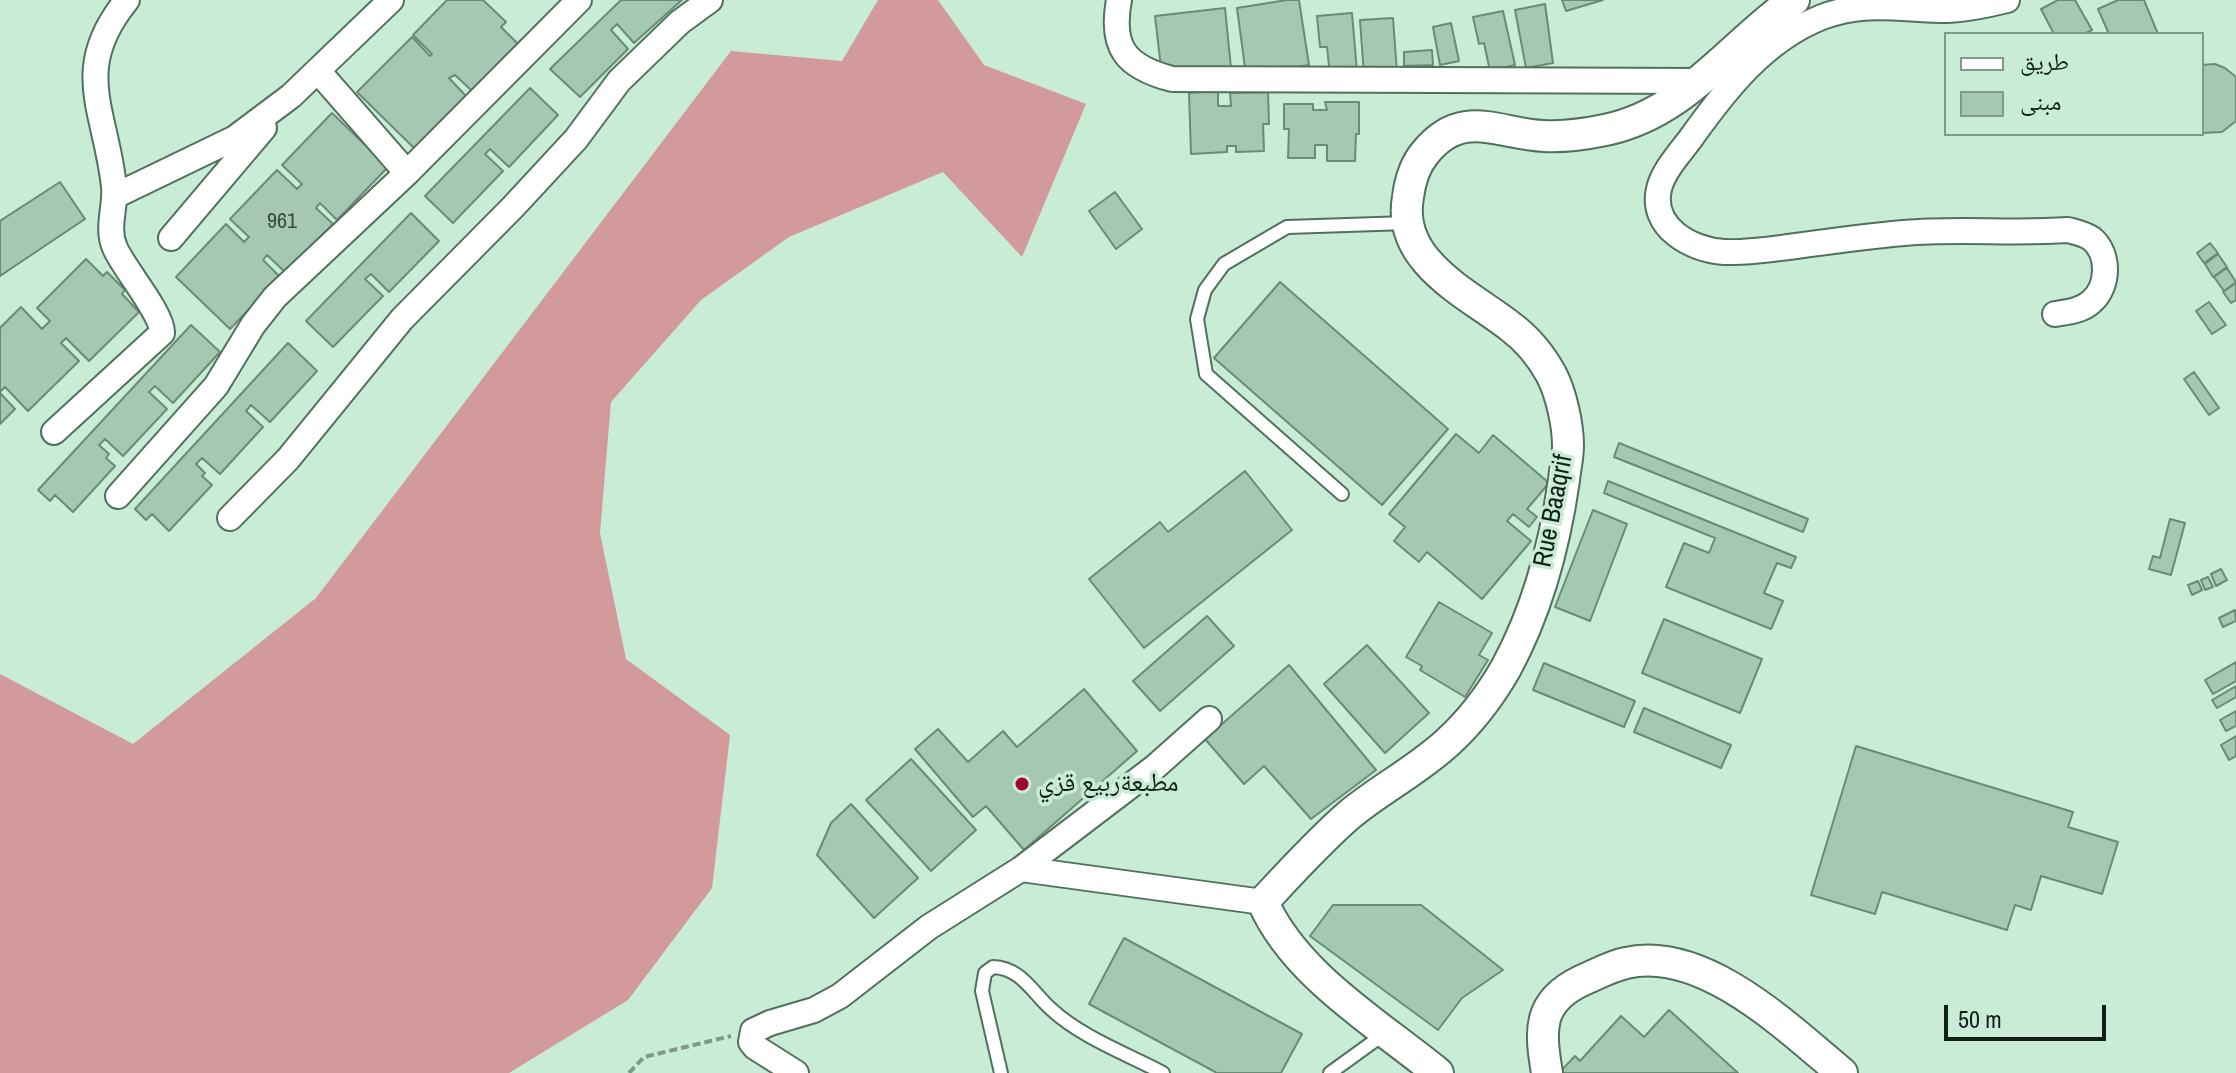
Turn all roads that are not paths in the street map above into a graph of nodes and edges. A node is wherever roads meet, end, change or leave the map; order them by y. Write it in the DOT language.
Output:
graph roads {
  1 [pos="127,0"];
  2 [pos="391,0"];
  3 [pos="579,0"];
  4 [pos="710,0"];
  5 [pos="1119,0"];
  6 [pos="1794,0"];
  7 [pos="2007,0"];
  8 [pos="318,71"];
  9 [pos="1699,81"];
  10 [pos="291,96"];
  11 [pos="407,173"];
  12 [pos="115,196"];
  13 [pos="1407,223"];
  14 [pos="171,238"];
  15 [pos="2055,314"];
  16 [pos="54,432"];
  17 [pos="1342,494"];
  18 [pos="118,496"];
  19 [pos="230,518"];
  20 [pos="1209,719"];
  21 [pos="1021,869"];
  22 [pos="1263,902"];
  23 [pos="1387,1032"];
  24 [pos="796,1073"];
  25 [pos="1001,1073"];
  26 [pos="1163,1073"];
  27 [pos="1330,1073"];
  28 [pos="1438,1073"];
  29 [pos="1547,1073"];
  30 [pos="1842,1073"];
  1 -- 12 [label="street"];
  2 -- 8 [label="street"];
  3 -- 11 [label="street"];
  4 -- 19 [label="street"];
  5 -- 9 [label="street"];
  6 -- 9 [label="street"];
  7 -- 15 [label="street"];
  8 -- 10 [label="street"];
  8 -- 11 [label="street"];
  9 -- 13 [label="street"];
  10 -- 12 [label="street"];
  10 -- 14 [label="street"];
  11 -- 18 [label="street"];
  12 -- 16 [label="street"];
  13 -- 17 [label="lane"];
  13 -- 22 [label="street, Rue Baaqrif"];
  20 -- 21 [label="street"];
  21 -- 22 [label="street"];
  21 -- 24 [label="street"];
  22 -- 23 [label="street"];
  23 -- 27 [label="lane"];
  23 -- 28 [label="street"];
  25 -- 26 [label="lane"];
  29 -- 30 [label="street"];
}
